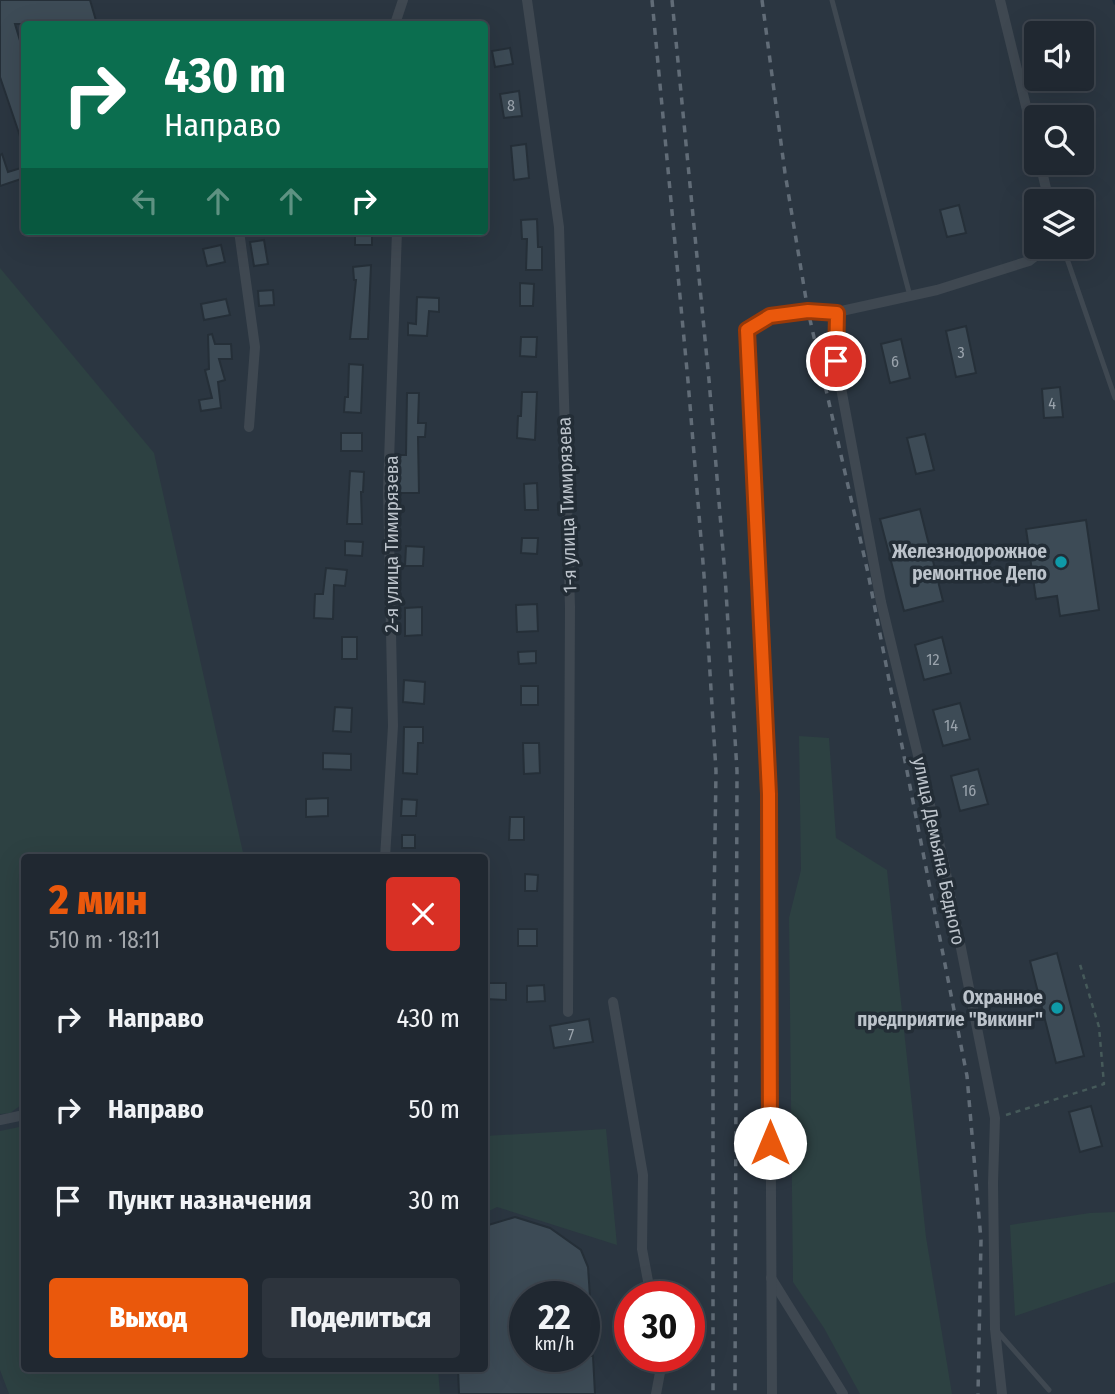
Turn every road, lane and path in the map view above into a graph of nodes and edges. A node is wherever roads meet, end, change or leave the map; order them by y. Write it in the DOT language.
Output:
graph roads {
  1 [pos="403,0"];
  2 [pos="527,0"];
  3 [pos="832,0"];
  4 [pos="1000,0"];
  5 [pos="396,21"];
  6 [pos="1026,105"];
  7 [pos="240,235"];
  8 [pos="397,235"];
  9 [pos="1032,259"];
  10 [pos="1067,259"];
  11 [pos="910,296"];
  12 [pos="837,313"];
  13 [pos="1115,398"];
  14 [pos="248,427"];
  15 [pos="385,854"];
  16 [pos="1079,961"];
  17 [pos="613,1002"];
  18 [pos="568,1012"];
  19 [pos="21,1116"];
  20 [pos="995,1118"];
  21 [pos="0,1120"];
  22 [pos="770,1278"];
  23 [pos="647,1281"];
  24 [pos="995,1329"];
  25 [pos="660,1372"];
  26 [pos="1049,1390"];
  27 [pos="656,1394"];
  28 [pos="772,1394"];
  29 [pos="842,1394"];
  30 [pos="1002,1394"];
  1 -- 5 [label="street"];
  2 -- 18 [label="street, 1-я улица Тимирязева"];
  3 -- 11 [label="lane"];
  4 -- 6 [label="street"];
  7 -- 14 [label="street"];
  8 -- 15 [label="street, 2-я улица Тимирязева"];
  9 -- 11 [label="street"];
  10 -- 13 [label="lane"];
  11 -- 12 [label="street"];
  12 -- 20 [label="street, улица Демьяна Бедного"];
  12 -- 22 [label="street"];
  16 -- 20 [label="path"];
  17 -- 23 [label="street"];
  19 -- 21 [label="street"];
  20 -- 24 [label="street, улица Демьяна Бедного"];
  22 -- 28 [label="street"];
  22 -- 29 [label="street"];
  24 -- 26 [label="lane"];
  24 -- 30 [label="street, улица Демьяна Бедного"];
  25 -- 27 [label="street"];
}
